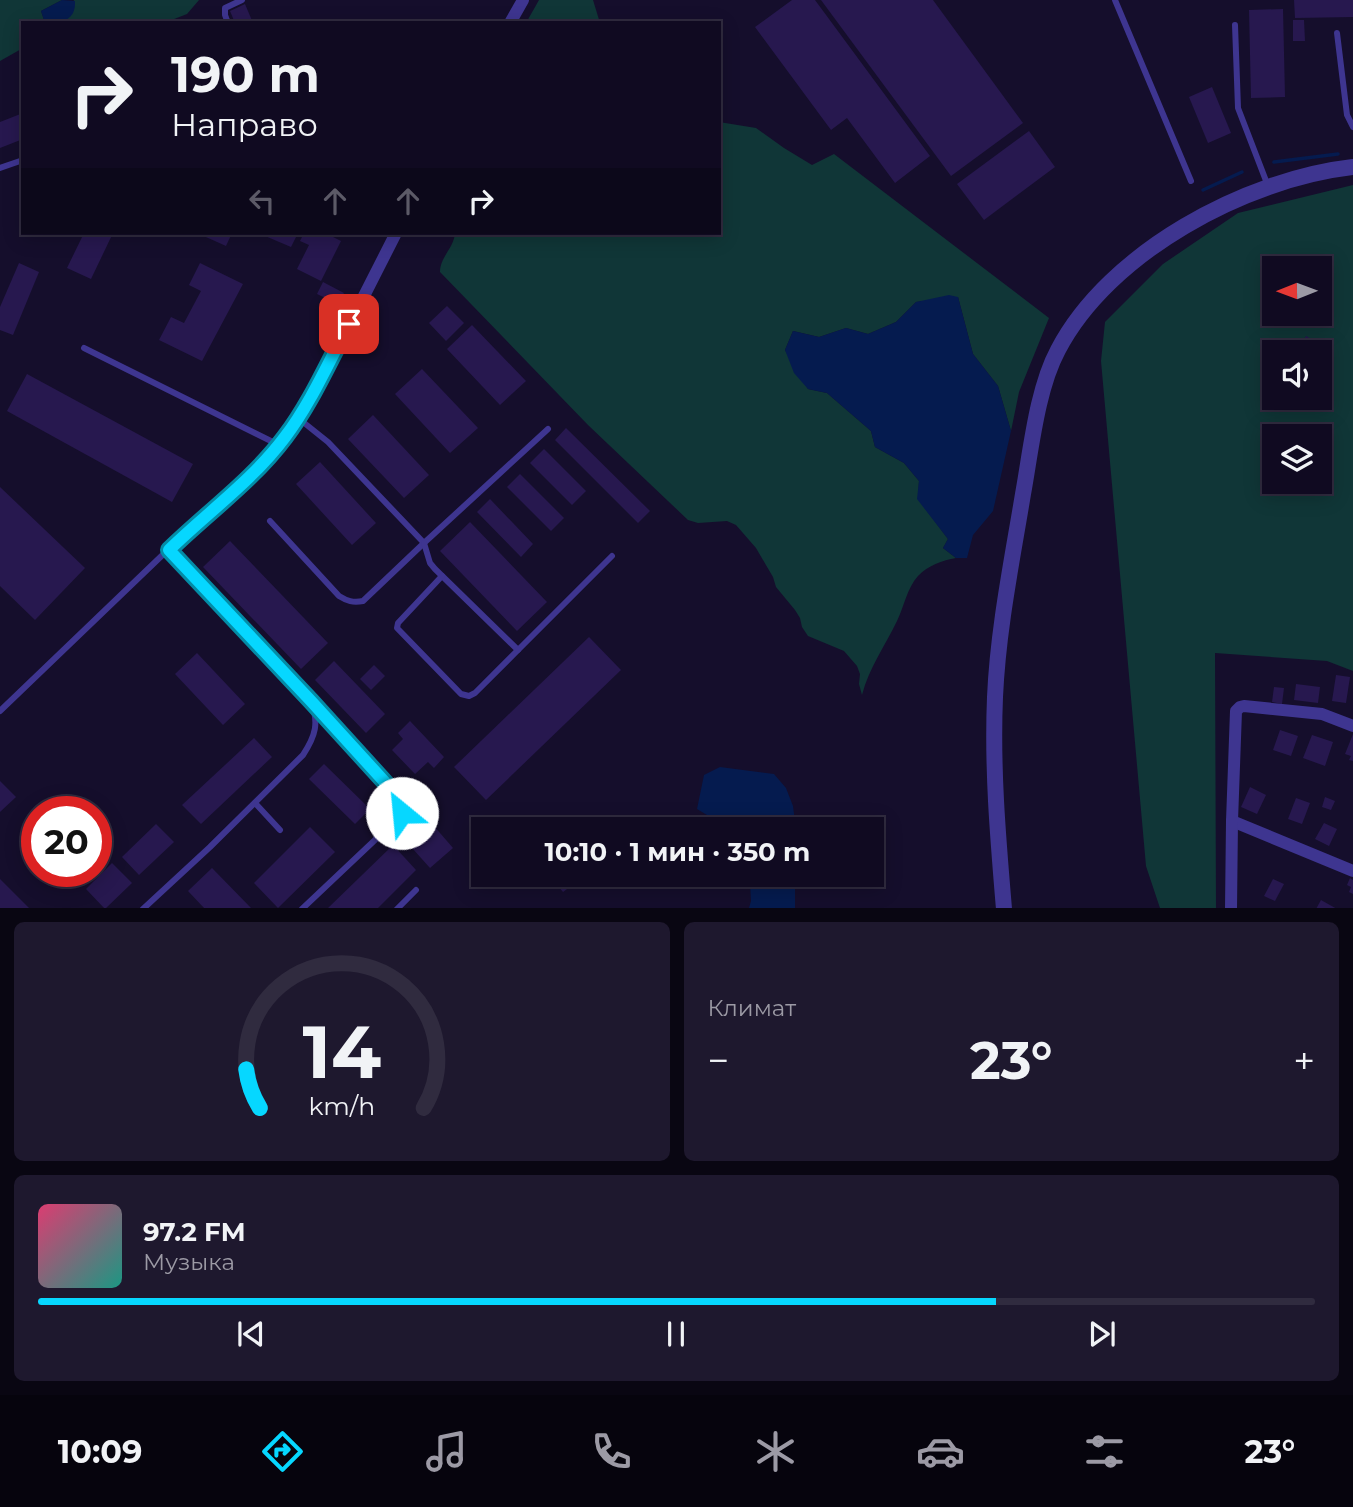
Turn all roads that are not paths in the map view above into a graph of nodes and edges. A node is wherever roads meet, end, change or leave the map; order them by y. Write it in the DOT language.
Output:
graph roads {
  1 [pos="242,0"];
  2 [pos="523,0"];
  3 [pos="1115,0"];
  4 [pos="227,21"];
  5 [pos="511,21"];
  6 [pos="1235,24"];
  7 [pos="1337,33"];
  8 [pos="1353,127"];
  9 [pos="21,161"];
  10 [pos="1353,167"];
  11 [pos="0,168"];
  12 [pos="1191,181"];
  13 [pos="1268,188"];
  14 [pos="395,235"];
  15 [pos="362,300"];
  16 [pos="84,348"];
  17 [pos="298,418"];
  18 [pos="548,429"];
  19 [pos="279,445"];
  20 [pos="270,521"];
  21 [pos="424,543"];
  22 [pos="169,550"];
  23 [pos="612,556"];
  24 [pos="442,576"];
  25 [pos="518,650"];
  26 [pos="311,701"];
  27 [pos="0,711"];
  28 [pos="1353,726"];
  29 [pos="255,803"];
  30 [pos="1232,821"];
  31 [pos="280,830"];
  32 [pos="1353,871"];
  33 [pos="416,890"];
  34 [pos="143,908"];
  35 [pos="302,908"];
  36 [pos="397,908"];
  37 [pos="1004,908"];
  38 [pos="1231,908"];
  1 -- 4 [label="lane"];
  2 -- 5 [label="street"];
  3 -- 12 [label="lane"];
  6 -- 13 [label="lane"];
  7 -- 8 [label="lane"];
  9 -- 11 [label="lane"];
  10 -- 13 [label="street"];
  13 -- 37 [label="street"];
  14 -- 15 [label="street"];
  15 -- 17 [label="lane"];
  16 -- 19 [label="lane"];
  17 -- 19 [label="lane"];
  17 -- 21 [label="lane"];
  18 -- 21 [label="lane"];
  19 -- 22 [label="lane"];
  20 -- 21 [label="lane"];
  21 -- 24 [label="lane"];
  22 -- 26 [label="lane"];
  22 -- 27 [label="lane"];
  23 -- 25 [label="lane"];
  24 -- 25 [label="lane"];
  24 -- 25 [label="lane"];
  26 -- 29 [label="lane"];
  26 -- 35 [label="lane"];
  28 -- 30 [label="street"];
  29 -- 31 [label="lane"];
  29 -- 34 [label="lane"];
  30 -- 32 [label="street"];
  30 -- 38 [label="street"];
  33 -- 36 [label="lane"];
}
